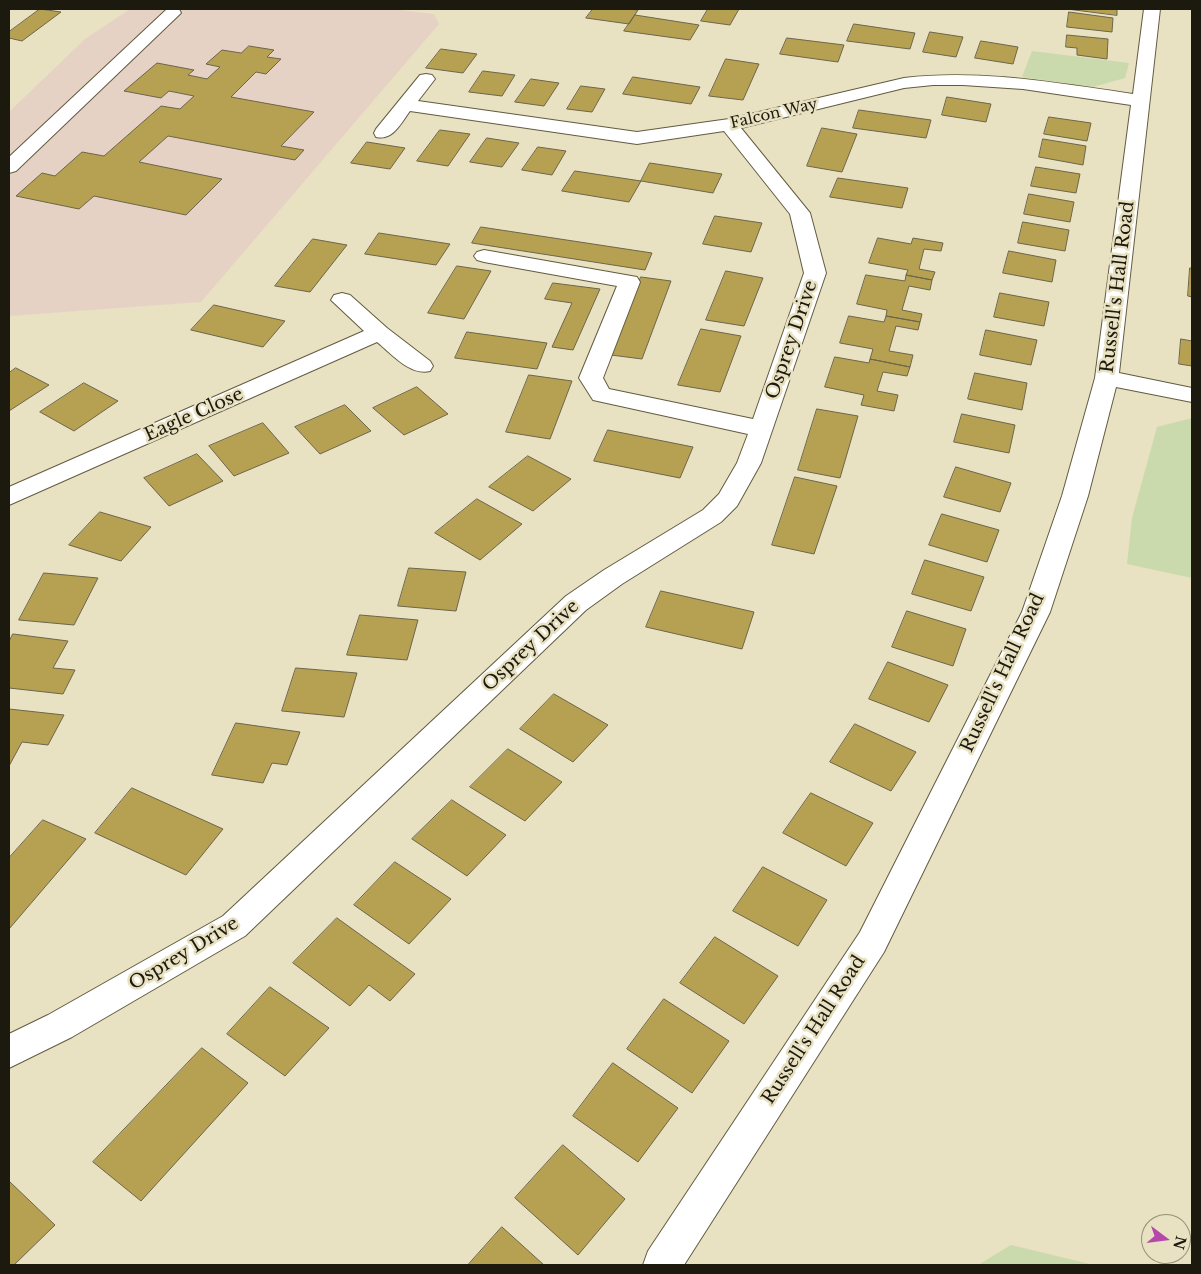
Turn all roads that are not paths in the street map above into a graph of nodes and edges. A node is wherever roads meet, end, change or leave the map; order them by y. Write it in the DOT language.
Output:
graph roads {
  1 [pos="1152,9"];
  2 [pos="173,13"];
  3 [pos="426,79"];
  4 [pos="1141,101"];
  5 [pos="407,104"];
  6 [pos="729,125"];
  7 [pos="383,133"];
  8 [pos="9,167"];
  9 [pos="484,256"];
  10 [pos="342,300"];
  11 [pos="379,333"];
  12 [pos="422,366"];
  13 [pos="1107,378"];
  14 [pos="1192,395"];
  15 [pos="762,429"];
  16 [pos="9,497"];
  17 [pos="9,1052"];
  18 [pos="662,1265"];
  1 -- 4 [label="street, Russell's Hall Road"];
  2 -- 8 [label="street"];
  3 -- 5 [label="street"];
  4 -- 6 [label="street, Falcon Way"];
  4 -- 13 [label="street, Russell's Hall Road"];
  5 -- 6 [label="street, Falcon Way"];
  5 -- 7 [label="street"];
  6 -- 15 [label="street, Osprey Drive"];
  9 -- 15 [label="street"];
  10 -- 11 [label="street"];
  11 -- 12 [label="street"];
  11 -- 16 [label="street, Eagle Close"];
  13 -- 14 [label="street"];
  13 -- 18 [label="street, Russell's Hall Road"];
  15 -- 17 [label="street, Osprey Drive"];
}
